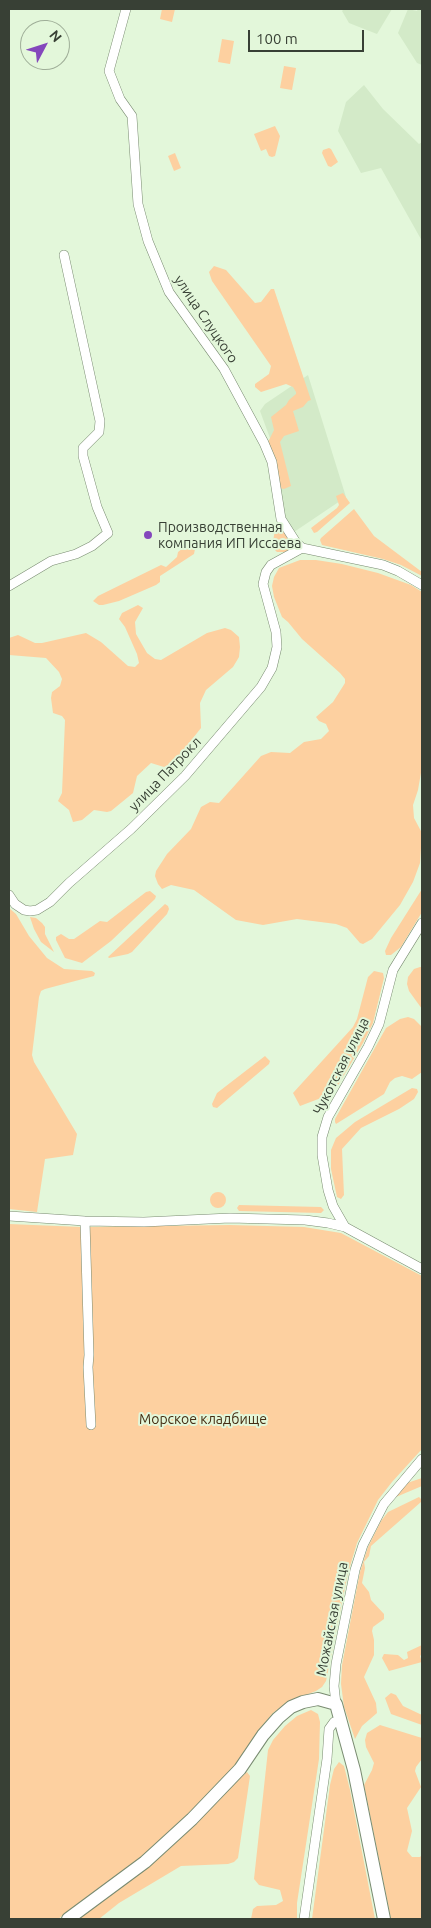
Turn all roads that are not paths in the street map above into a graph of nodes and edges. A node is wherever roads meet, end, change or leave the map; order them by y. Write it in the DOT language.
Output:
graph roads {
  1 [pos="126,9"];
  2 [pos="64,255"];
  3 [pos="302,548"];
  4 [pos="422,585"];
  5 [pos="9,586"];
  6 [pos="9,894"];
  7 [pos="422,922"];
  8 [pos="9,1216"];
  9 [pos="85,1221"];
  10 [pos="345,1227"];
  11 [pos="422,1269"];
  12 [pos="91,1424"];
  13 [pos="422,1458"];
  14 [pos="336,1704"];
  15 [pos="341,1722"];
  16 [pos="68,1919"];
  17 [pos="304,1919"];
  18 [pos="384,1919"];
  1 -- 3 [label="street, улица Слуцкого"];
  2 -- 5 [label="street"];
  3 -- 4 [label="street"];
  3 -- 6 [label="street, улица Патрокл"];
  7 -- 10 [label="street, Чукотская улица"];
  8 -- 9 [label="street"];
  9 -- 10 [label="street"];
  9 -- 12 [label="street"];
  10 -- 11 [label="street"];
  13 -- 14 [label="street, Можайская улица"];
  14 -- 15 [label="main road, Можайская улица"];
  14 -- 16 [label="main road"];
  15 -- 17 [label="street"];
  15 -- 18 [label="main road, Можайская улица"];
}
